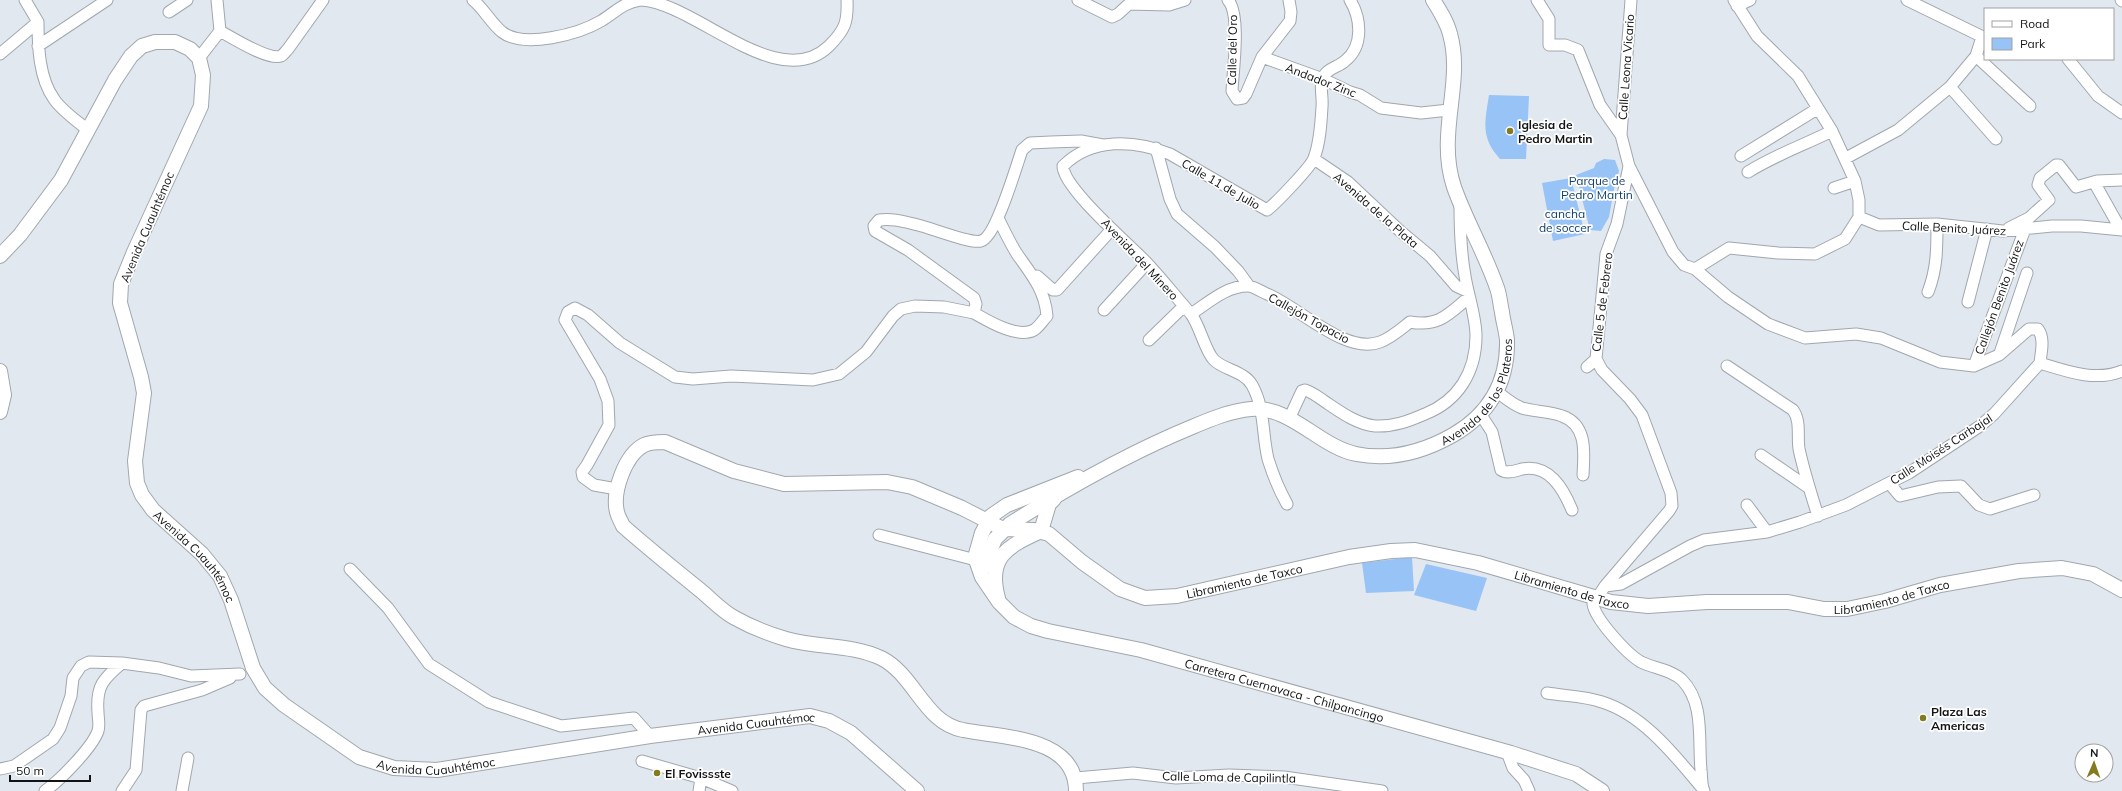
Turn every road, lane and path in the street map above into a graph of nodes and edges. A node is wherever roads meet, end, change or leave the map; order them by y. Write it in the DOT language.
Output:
graph roads {
  1 [pos="25,0"];
  2 [pos="107,0"];
  3 [pos="188,0"];
  4 [pos="217,0"];
  5 [pos="323,0"];
  6 [pos="473,0"];
  7 [pos="641,0"];
  8 [pos="847,0"];
  9 [pos="1078,0"];
  10 [pos="1185,0"];
  11 [pos="1228,0"];
  12 [pos="1289,0"];
  13 [pos="1350,0"];
  14 [pos="1433,0"];
  15 [pos="1537,0"];
  16 [pos="1631,0"];
  17 [pos="1750,0"];
  18 [pos="1907,0"];
  19 [pos="1736,3"];
  20 [pos="169,12"];
  21 [pos="38,22"];
  22 [pos="220,31"];
  23 [pos="1984,38"];
  24 [pos="38,46"];
  25 [pos="0,54"];
  26 [pos="1976,56"];
  27 [pos="1262,57"];
  28 [pos="199,58"];
  29 [pos="2069,60"];
  30 [pos="1323,79"];
  31 [pos="1950,87"];
  32 [pos="2030,106"];
  33 [pos="1818,109"];
  34 [pos="1449,110"];
  35 [pos="2122,113"];
  36 [pos="88,130"];
  37 [pos="1832,131"];
  38 [pos="1621,135"];
  39 [pos="1996,139"];
  40 [pos="1134,143"];
  41 [pos="1103,145"];
  42 [pos="1156,148"];
  43 [pos="1741,156"];
  44 [pos="1846,158"];
  45 [pos="1314,159"];
  46 [pos="1629,166"];
  47 [pos="1748,172"];
  48 [pos="2122,180"];
  49 [pos="1855,181"];
  50 [pos="2094,182"];
  51 [pos="1834,188"];
  52 [pos="1460,206"];
  53 [pos="1859,217"];
  54 [pos="998,218"];
  55 [pos="1936,224"];
  56 [pos="1112,229"];
  57 [pos="1987,229"];
  58 [pos="2025,229"];
  59 [pos="2122,230"];
  60 [pos="2003,231"];
  61 [pos="0,256"];
  62 [pos="1147,262"];
  63 [pos="1694,269"];
  64 [pos="1030,271"];
  65 [pos="2027,273"];
  66 [pos="1249,286"];
  67 [pos="1928,292"];
  68 [pos="1468,294"];
  69 [pos="1968,302"];
  70 [pos="1104,310"];
  71 [pos="1187,310"];
  72 [pos="974,313"];
  73 [pos="1149,340"];
  74 [pos="2000,355"];
  75 [pos="1596,359"];
  76 [pos="2040,363"];
  77 [pos="1727,366"];
  78 [pos="1974,366"];
  79 [pos="1587,367"];
  80 [pos="0,371"];
  81 [pos="2122,371"];
  82 [pos="1496,391"];
  83 [pos="1261,410"];
  84 [pos="0,412"];
  85 [pos="1481,415"];
  86 [pos="1289,419"];
  87 [pos="1761,455"];
  88 [pos="1112,465"];
  89 [pos="1583,475"];
  90 [pos="1889,483"];
  91 [pos="1809,488"];
  92 [pos="617,489"];
  93 [pos="2034,495"];
  94 [pos="1054,499"];
  95 [pos="1287,504"];
  96 [pos="1747,505"];
  97 [pos="1572,510"];
  98 [pos="1818,516"];
  99 [pos="988,521"];
  100 [pos="1003,529"];
  101 [pos="1041,531"];
  102 [pos="1767,532"];
  103 [pos="879,535"];
  104 [pos="979,567"];
  105 [pos="350,569"];
  106 [pos="1605,586"];
  107 [pos="2122,590"];
  108 [pos="1596,598"];
  109 [pos="999,602"];
  110 [pos="122,663"];
  111 [pos="253,668"];
  112 [pos="240,674"];
  113 [pos="1547,693"];
  114 [pos="650,736"];
  115 [pos="1507,752"];
  116 [pos="188,758"];
  117 [pos="642,761"];
  118 [pos="0,769"];
  119 [pos="701,778"];
  120 [pos="1076,785"];
  121 [pos="1367,789"];
  122 [pos="1704,790"];
  123 [pos="45,791"];
  124 [pos="122,791"];
  125 [pos="182,791"];
  126 [pos="699,791"];
  127 [pos="732,791"];
  128 [pos="917,791"];
  129 [pos="1382,791"];
  130 [pos="1529,791"];
  131 [pos="1602,791"];
  1 -- 21 [label="street"];
  2 -- 24 [label="street"];
  3 -- 20 [label="street"];
  4 -- 22 [label="street"];
  5 -- 22 [label="street"];
  6 -- 7 [label="street"];
  7 -- 8 [label="street"];
  9 -- 10 [label="street"];
  11 -- 27 [label="street, Calle del Oro"];
  12 -- 27 [label="street"];
  13 -- 30 [label="street"];
  14 -- 34 [label="main road, Avenida de los Plateros"];
  15 -- 38 [label="street, Calle 5 de Febrero"];
  16 -- 38 [label="street, Calle Leona Vicario"];
  17 -- 19 [label="street"];
  18 -- 23 [label="street"];
  19 -- 33 [label="street"];
  21 -- 24 [label="street"];
  21 -- 25 [label="street"];
  22 -- 28 [label="street"];
  23 -- 26 [label="street"];
  24 -- 36 [label="street"];
  26 -- 31 [label="street"];
  26 -- 32 [label="street"];
  27 -- 30 [label="street, Andador Zinc"];
  28 -- 36 [label="main road"];
  28 -- 111 [label="main road, Avenida Cuauhtémoc"];
  29 -- 35 [label="street"];
  30 -- 34 [label="street, Andador Zinc"];
  30 -- 45 [label="street"];
  31 -- 39 [label="street"];
  31 -- 44 [label="street"];
  33 -- 37 [label="street"];
  33 -- 43 [label="street"];
  34 -- 52 [label="main road, Avenida de los Plateros"];
  36 -- 61 [label="main road"];
  37 -- 44 [label="street"];
  37 -- 47 [label="street"];
  38 -- 46 [label="street, Calle 5 de Febrero"];
  40 -- 41 [label="street, Avenida del Minero"];
  40 -- 42 [label="street, Calle 11 de Julio"];
  41 -- 54 [label="street"];
  41 -- 56 [label="street, Avenida del Minero"];
  42 -- 45 [label="street, Calle 11 de Julio"];
  42 -- 66 [label="street"];
  44 -- 49 [label="street"];
  45 -- 68 [label="street, Avenida de la Plata"];
  46 -- 63 [label="street, Calle 5 de Febrero"];
  46 -- 75 [label="street, Calle 5 de Febrero"];
  48 -- 50 [label="street"];
  49 -- 51 [label="street"];
  49 -- 53 [label="street"];
  50 -- 59 [label="street"];
  50 -- 60 [label="street"];
  52 -- 68 [label="street"];
  52 -- 82 [label="main road, Avenida de los Plateros"];
  53 -- 55 [label="street, Calle Benito Juárez"];
  53 -- 63 [label="street"];
  54 -- 64 [label="street"];
  54 -- 72 [label="street"];
  55 -- 57 [label="street, Calle Benito Juárez"];
  55 -- 67 [label="street"];
  56 -- 62 [label="street, Avenida del Minero"];
  56 -- 64 [label="street"];
  57 -- 60 [label="street, Calle Benito Juárez"];
  57 -- 69 [label="street"];
  58 -- 59 [label="street, Calle Benito Juárez"];
  58 -- 60 [label="street, Calle Benito Juárez"];
  58 -- 78 [label="street, Callejón Benito Juárez"];
  62 -- 70 [label="street"];
  62 -- 71 [label="street, Avenida del Minero"];
  63 -- 78 [label="street, Calle 5 de Febrero"];
  64 -- 72 [label="street"];
  65 -- 74 [label="street"];
  66 -- 68 [label="street, Callejón Topacio"];
  66 -- 71 [label="street"];
  68 -- 86 [label="street"];
  71 -- 73 [label="street"];
  71 -- 83 [label="street, Avenida del Minero"];
  72 -- 92 [label="street"];
  74 -- 76 [label="street"];
  74 -- 78 [label="street"];
  75 -- 79 [label="street"];
  75 -- 106 [label="street, Calle 5 de Febrero"];
  76 -- 81 [label="street"];
  76 -- 90 [label="street, Calle Moisés Carbajal"];
  77 -- 91 [label="street"];
  80 -- 84 [label="main road"];
  82 -- 85 [label="main road, Avenida de los Plateros"];
  82 -- 89 [label="street"];
  83 -- 86 [label="main road, Avenida de los Plateros"];
  83 -- 88 [label="main road, Avenida de los Plateros"];
  83 -- 95 [label="street, Avenida del Minero"];
  85 -- 86 [label="main road, Avenida de los Plateros"];
  85 -- 97 [label="street"];
  87 -- 91 [label="street"];
  88 -- 94 [label="main road, Avenida de los Plateros"];
  88 -- 99 [label="main road, Avenida de los Plateros"];
  90 -- 93 [label="street"];
  90 -- 98 [label="street, Calle Moisés Carbajal"];
  91 -- 98 [label="street"];
  92 -- 99 [label="main road"];
  92 -- 120 [label="main road"];
  94 -- 100 [label="main road, Avenida de los Plateros"];
  94 -- 101 [label="main road"];
  96 -- 102 [label="street"];
  98 -- 102 [label="street, Calle Moisés Carbajal"];
  99 -- 100 [label="main road"];
  99 -- 104 [label="main road, Avenida de los Plateros"];
  100 -- 101 [label="main road"];
  100 -- 104 [label="main road, Avenida de los Plateros"];
  101 -- 108 [label="main road, Libramiento de Taxco"];
  101 -- 109 [label="main road"];
  102 -- 106 [label="street, Calle Moisés Carbajal"];
  103 -- 104 [label="street"];
  104 -- 109 [label="main road, Carretera Cuernavaca - Chilpancingo"];
  105 -- 114 [label="street"];
  106 -- 108 [label="street"];
  107 -- 108 [label="main road, Libramiento de Taxco"];
  108 -- 122 [label="street"];
  109 -- 115 [label="main road, Carretera Cuernavaca - Chilpancingo"];
  110 -- 112 [label="street"];
  110 -- 118 [label="street"];
  110 -- 123 [label="street"];
  111 -- 112 [label="street"];
  111 -- 114 [label="main road, Avenida Cuauhtémoc"];
  112 -- 124 [label="street"];
  113 -- 122 [label="street"];
  114 -- 128 [label="main road, Avenida Cuauhtémoc"];
  115 -- 130 [label="street"];
  115 -- 131 [label="main road, Carretera Cuernavaca - Chilpancingo"];
  116 -- 125 [label="street"];
  117 -- 119 [label="street"];
  119 -- 126 [label="street"];
  119 -- 127 [label="street"];
  120 -- 121 [label="street, Calle Loma de Capilintla"];
  121 -- 129 [label="street, Calle Loma de Capilintla"];
}
